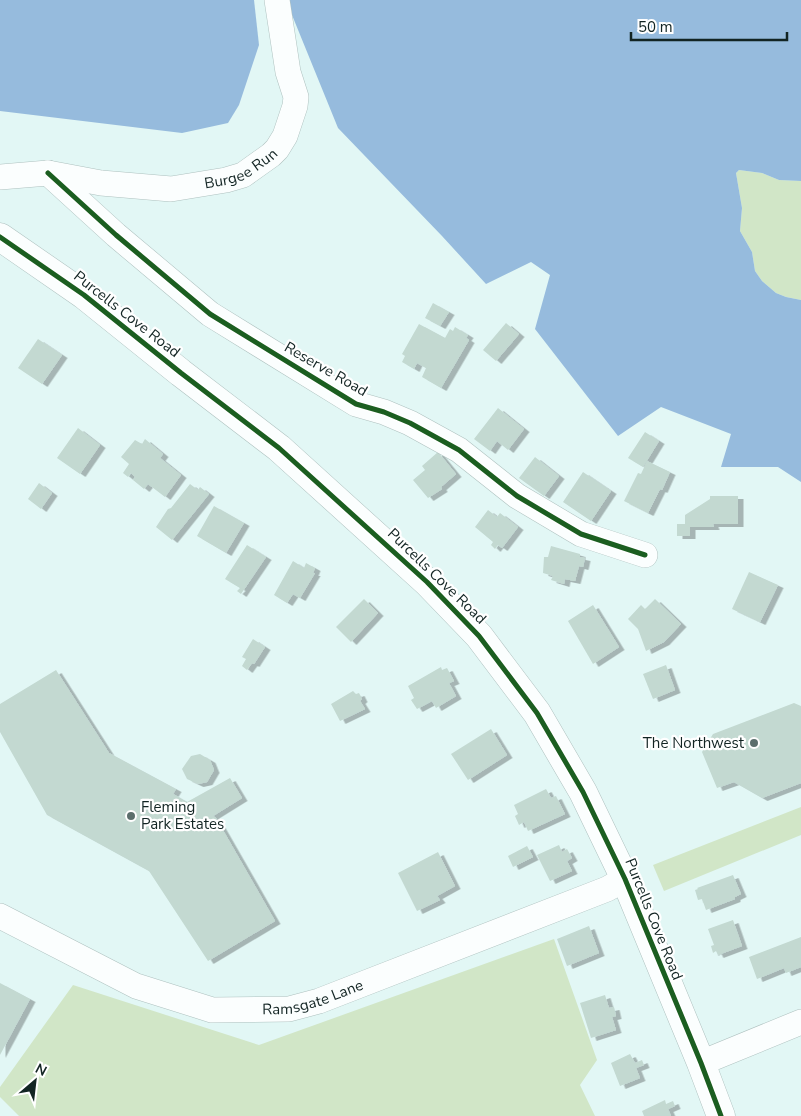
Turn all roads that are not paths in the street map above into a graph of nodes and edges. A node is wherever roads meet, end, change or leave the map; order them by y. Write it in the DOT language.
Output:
graph roads {
  1 [pos="277,0"];
  2 [pos="48,173"];
  3 [pos="0,177"];
  4 [pos="0,238"];
  5 [pos="645,555"];
  6 [pos="625,879"];
  7 [pos="0,916"];
  8 [pos="801,1022"];
  9 [pos="701,1063"];
  10 [pos="721,1116"];
  1 -- 2 [label="street, Burgee Run"];
  2 -- 3 [label="street"];
  2 -- 5 [label="street, Reserve Road"];
  4 -- 6 [label="main road, Purcells Cove Road"];
  6 -- 7 [label="street, Ramsgate Lane"];
  6 -- 9 [label="main road, Purcells Cove Road"];
  8 -- 9 [label="street"];
  9 -- 10 [label="main road, Purcells Cove Road"];
}
